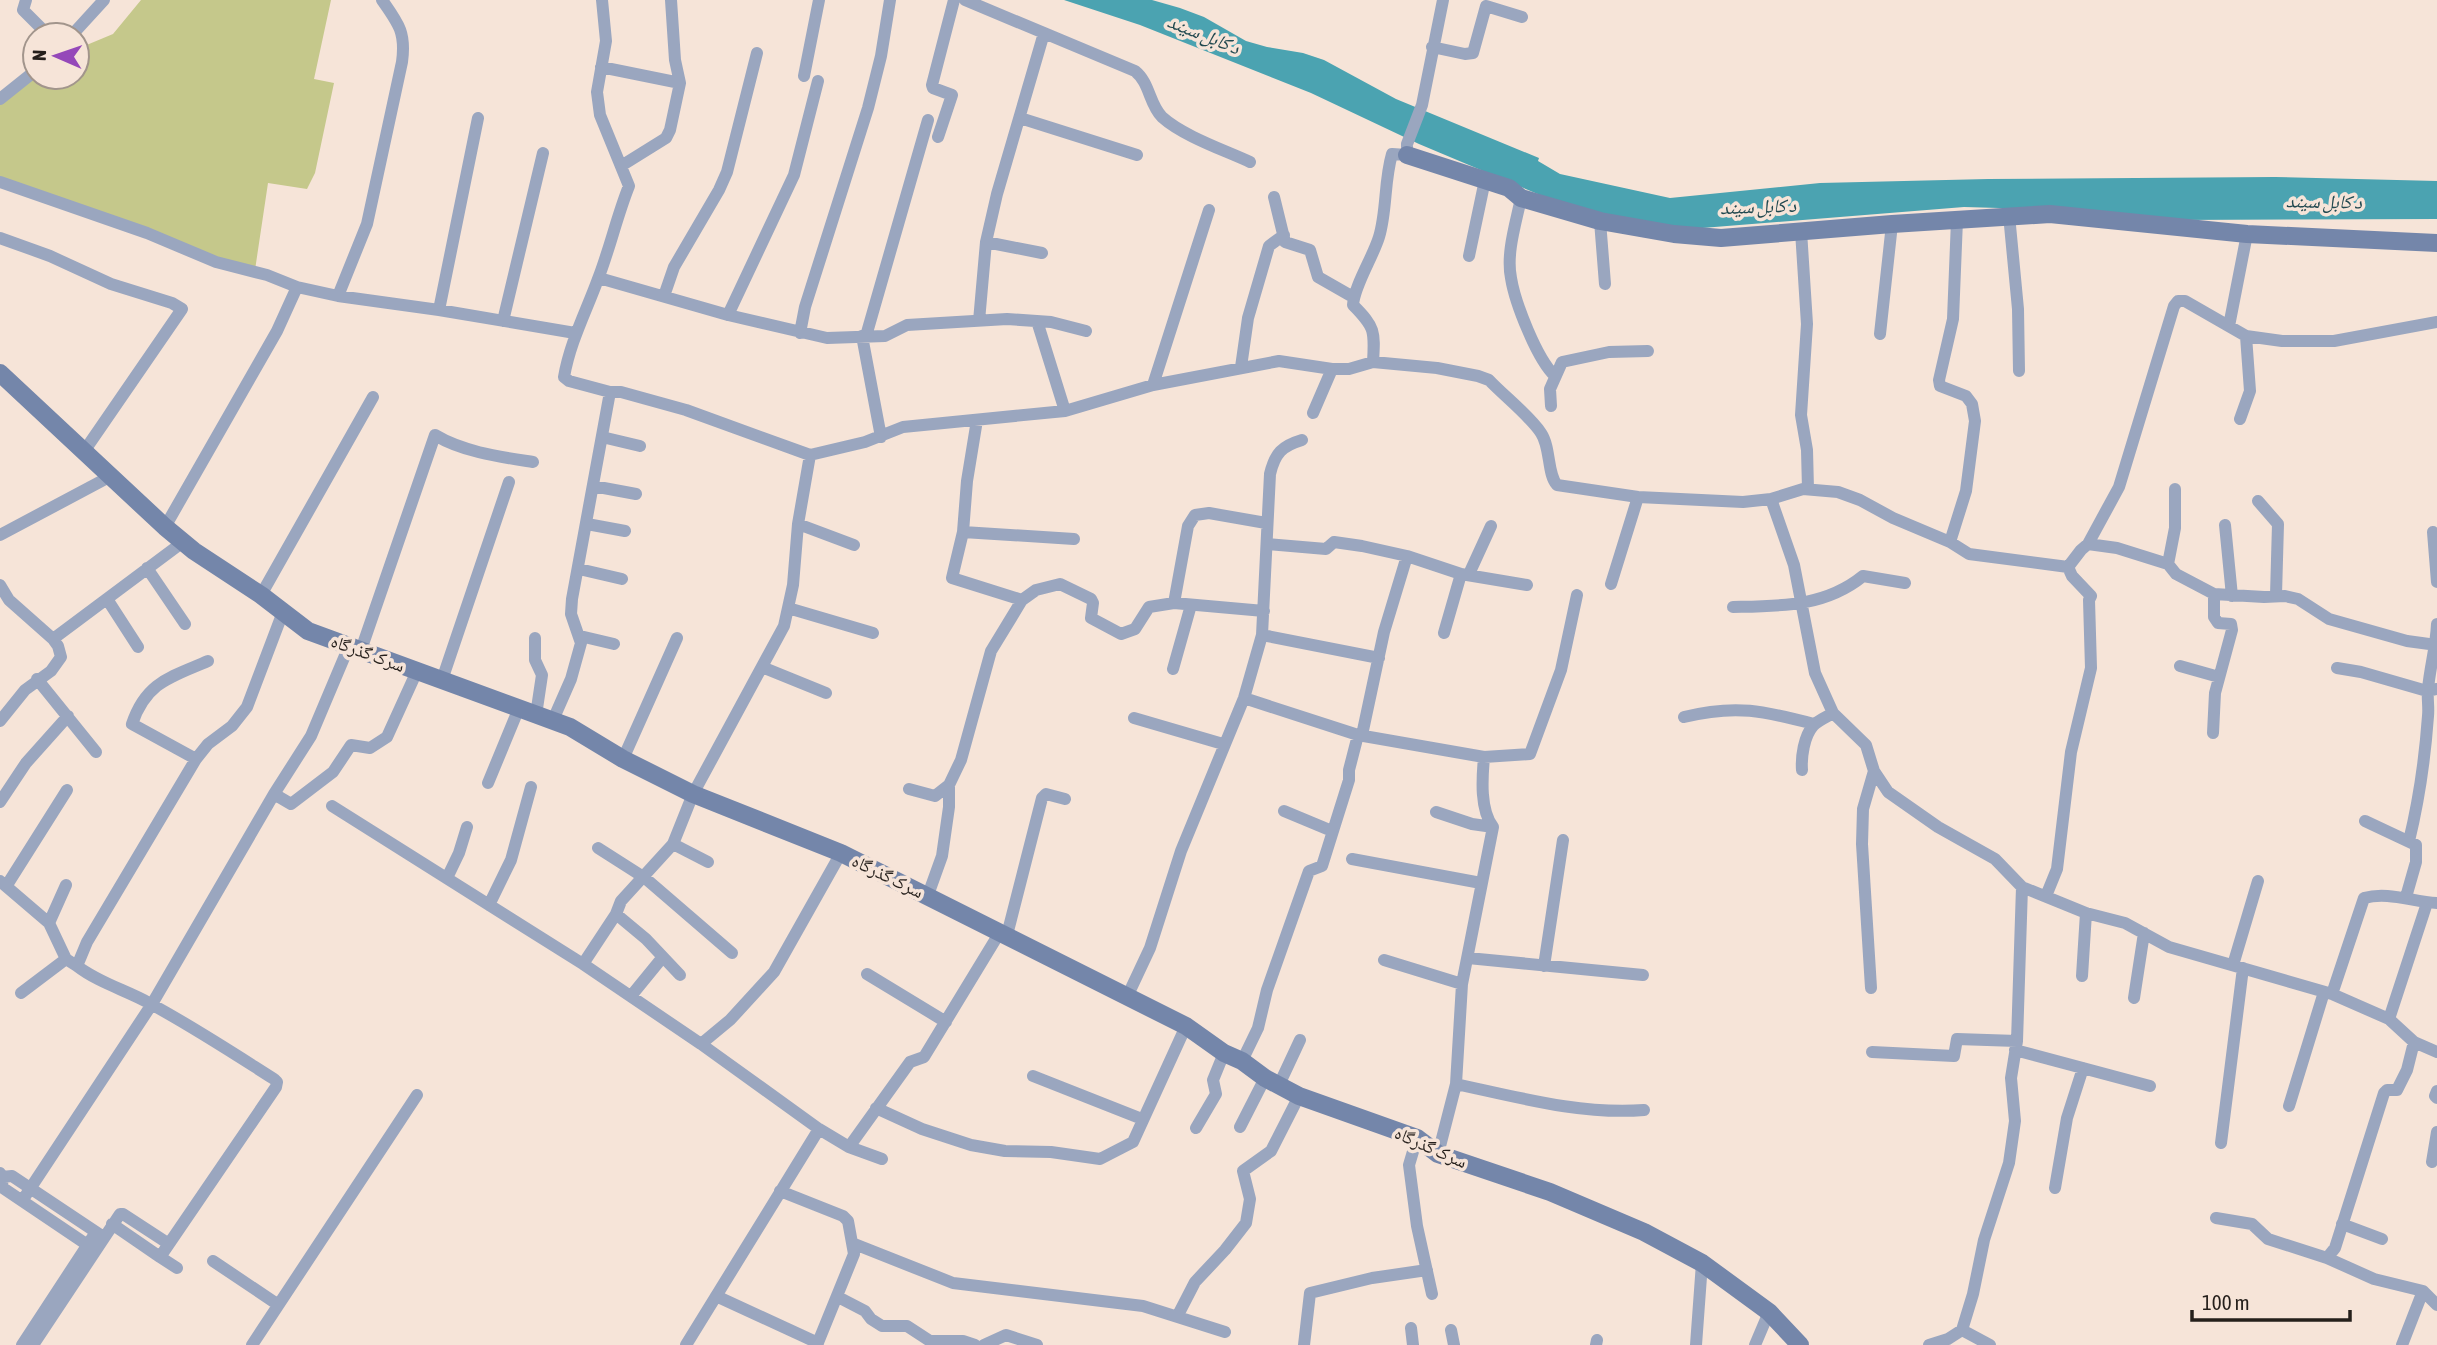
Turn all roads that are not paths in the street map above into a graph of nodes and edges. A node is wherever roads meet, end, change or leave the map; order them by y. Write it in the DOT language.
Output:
graph roads {
  1 [pos="26,0"];
  2 [pos="104,0"];
  3 [pos="382,0"];
  4 [pos="602,0"];
  5 [pos="671,0"];
  6 [pos="819,0"];
  7 [pos="890,0"];
  8 [pos="954,0"];
  9 [pos="965,0"];
  10 [pos="1443,0"];
  11 [pos="1522,17"];
  12 [pos="34,21"];
  13 [pos="85,21"];
  14 [pos="1044,33"];
  15 [pos="1432,47"];
  16 [pos="757,53"];
  17 [pos="601,67"];
  18 [pos="804,76"];
  19 [pos="818,81"];
  20 [pos="21,82"];
  21 [pos="680,83"];
  22 [pos="0,99"];
  23 [pos="478,118"];
  24 [pos="1020,118"];
  25 [pos="928,120"];
  26 [pos="938,137"];
  27 [pos="1407,149"];
  28 [pos="543,153"];
  29 [pos="1137,155"];
  30 [pos="1250,162"];
  31 [pos="621,166"];
  32 [pos="1485,180"];
  33 [pos="0,182"];
  34 [pos="1274,197"];
  35 [pos="1521,198"];
  36 [pos="1209,210"];
  37 [pos="2009,215"];
  38 [pos="1956,220"];
  39 [pos="1600,221"];
  40 [pos="1892,224"];
  41 [pos="1801,231"];
  42 [pos="2246,234"];
  43 [pos="1283,235"];
  44 [pos="0,238"];
  45 [pos="986,242"];
  46 [pos="2437,243"];
  47 [pos="1042,253"];
  48 [pos="1469,256"];
  49 [pos="599,278"];
  50 [pos="1605,284"];
  51 [pos="297,286"];
  52 [pos="338,296"];
  53 [pos="664,296"];
  54 [pos="1353,297"];
  55 [pos="439,310"];
  56 [pos="728,315"];
  57 [pos="503,321"];
  58 [pos="979,321"];
  59 [pos="1037,321"];
  60 [pos="2437,322"];
  61 [pos="2229,326"];
  62 [pos="1086,331"];
  63 [pos="575,333"];
  64 [pos="800,333"];
  65 [pos="1880,334"];
  66 [pos="864,336"];
  67 [pos="2246,336"];
  68 [pos="1648,351"];
  69 [pos="1373,362"];
  70 [pos="1241,368"];
  71 [pos="1332,369"];
  72 [pos="2019,371"];
  73 [pos="0,373"];
  74 [pos="1555,376"];
  75 [pos="1153,385"];
  76 [pos="610,392"];
  77 [pos="373,397"];
  78 [pos="1551,406"];
  79 [pos="1065,411"];
  80 [pos="1313,413"];
  81 [pos="2240,419"];
  82 [pos="977,420"];
  83 [pos="602,437"];
  84 [pos="881,437"];
  85 [pos="1302,440"];
  86 [pos="640,446"];
  87 [pos="85,450"];
  88 [pos="810,455"];
  89 [pos="533,462"];
  90 [pos="111,476"];
  91 [pos="509,482"];
  92 [pos="593,486"];
  93 [pos="1808,489"];
  94 [pos="2175,489"];
  95 [pos="636,494"];
  96 [pos="1638,497"];
  97 [pos="1771,499"];
  98 [pos="2258,501"];
  99 [pos="1266,523"];
  100 [pos="587,524"];
  101 [pos="798,524"];
  102 [pos="2225,525"];
  103 [pos="1491,526"];
  104 [pos="165,527"];
  105 [pos="625,531"];
  106 [pos="963,532"];
  107 [pos="2433,532"];
  108 [pos="0,536"];
  109 [pos="1074,539"];
  110 [pos="183,542"];
  111 [pos="1950,542"];
  112 [pos="1267,544"];
  113 [pos="2088,544"];
  114 [pos="854,545"];
  115 [pos="1407,556"];
  116 [pos="2168,564"];
  117 [pos="2068,567"];
  118 [pos="147,568"];
  119 [pos="579,569"];
  120 [pos="1465,574"];
  121 [pos="622,579"];
  122 [pos="2437,582"];
  123 [pos="1905,583"];
  124 [pos="1611,584"];
  125 [pos="0,585"];
  126 [pos="1527,585"];
  127 [pos="1577,594"];
  128 [pos="2214,594"];
  129 [pos="261,595"];
  130 [pos="2276,595"];
  131 [pos="2232,596"];
  132 [pos="107,599"];
  133 [pos="1022,600"];
  134 [pos="1174,603"];
  135 [pos="5,604"];
  136 [pos="1191,605"];
  137 [pos="1801,605"];
  138 [pos="1733,607"];
  139 [pos="788,608"];
  140 [pos="1264,611"];
  141 [pos="283,612"];
  142 [pos="185,624"];
  143 [pos="2437,624"];
  144 [pos="1444,632"];
  145 [pos="873,633"];
  146 [pos="1262,635"];
  147 [pos="580,636"];
  148 [pos="535,638"];
  149 [pos="677,638"];
  150 [pos="53,639"];
  151 [pos="614,644"];
  152 [pos="2437,645"];
  153 [pos="138,647"];
  154 [pos="355,648"];
  155 [pos="1379,658"];
  156 [pos="208,661"];
  157 [pos="2180,666"];
  158 [pos="762,667"];
  159 [pos="2337,668"];
  160 [pos="1173,669"];
  161 [pos="417,671"];
  162 [pos="2219,677"];
  163 [pos="37,679"];
  164 [pos="442,680"];
  165 [pos="2432,690"];
  166 [pos="826,693"];
  167 [pos="1244,698"];
  168 [pos="519,708"];
  169 [pos="1833,713"];
  170 [pos="68,716"];
  171 [pos="1684,717"];
  172 [pos="544,718"];
  173 [pos="1135,718"];
  174 [pos="0,721"];
  175 [pos="1814,724"];
  176 [pos="2213,733"];
  177 [pos="1360,735"];
  178 [pos="1223,744"];
  179 [pos="96,752"];
  180 [pos="2431,753"];
  181 [pos="1484,757"];
  182 [pos="196,759"];
  183 [pos="623,759"];
  184 [pos="1802,770"];
  185 [pos="1874,771"];
  186 [pos="488,783"];
  187 [pos="950,785"];
  188 [pos="531,787"];
  189 [pos="909,789"];
  190 [pos="67,790"];
  191 [pos="274,794"];
  192 [pos="693,794"];
  193 [pos="1065,799"];
  194 [pos="0,802"];
  195 [pos="332,806"];
  196 [pos="1284,811"];
  197 [pos="1436,812"];
  198 [pos="2364,821"];
  199 [pos="467,827"];
  200 [pos="1493,827"];
  201 [pos="1332,831"];
  202 [pos="1563,840"];
  203 [pos="2409,841"];
  204 [pos="673,845"];
  205 [pos="598,848"];
  206 [pos="841,853"];
  207 [pos="1352,859"];
  208 [pos="708,862"];
  209 [pos="645,877"];
  210 [pos="447,878"];
  211 [pos="2258,881"];
  212 [pos="3,883"];
  213 [pos="1481,883"];
  214 [pos="66,885"];
  215 [pos="2022,887"];
  216 [pos="928,895"];
  217 [pos="2046,896"];
  218 [pos="2406,897"];
  219 [pos="2432,903"];
  220 [pos="489,905"];
  221 [pos="2086,913"];
  222 [pos="615,914"];
  223 [pos="49,923"];
  224 [pos="2144,933"];
  225 [pos="1003,934"];
  226 [pos="733,953"];
  227 [pos="662,958"];
  228 [pos="1468,958"];
  229 [pos="65,959"];
  230 [pos="1384,960"];
  231 [pos="583,964"];
  232 [pos="77,966"];
  233 [pos="1544,966"];
  234 [pos="2238,967"];
  235 [pos="867,974"];
  236 [pos="680,975"];
  237 [pos="1643,975"];
  238 [pos="2082,976"];
  239 [pos="1462,984"];
  240 [pos="1871,988"];
  241 [pos="21,993"];
  242 [pos="2328,993"];
  243 [pos="631,996"];
  244 [pos="1127,997"];
  245 [pos="2134,998"];
  246 [pos="152,1004"];
  247 [pos="2389,1019"];
  248 [pos="946,1022"];
  249 [pos="1185,1026"];
  250 [pos="1300,1040"];
  251 [pos="2414,1042"];
  252 [pos="701,1044"];
  253 [pos="2016,1045"];
  254 [pos="1872,1052"];
  255 [pos="2437,1052"];
  256 [pos="1224,1053"];
  257 [pos="1242,1061"];
  258 [pos="2083,1068"];
  259 [pos="1032,1076"];
  260 [pos="1272,1081"];
  261 [pos="1455,1084"];
  262 [pos="2150,1086"];
  263 [pos="2437,1091"];
  264 [pos="417,1095"];
  265 [pos="1298,1096"];
  266 [pos="2437,1098"];
  267 [pos="2289,1106"];
  268 [pos="876,1108"];
  269 [pos="1644,1110"];
  270 [pos="1142,1119"];
  271 [pos="1240,1127"];
  272 [pos="1196,1128"];
  273 [pos="819,1129"];
  274 [pos="2437,1132"];
  275 [pos="1417,1138"];
  276 [pos="2221,1143"];
  277 [pos="849,1147"];
  278 [pos="1438,1154"];
  279 [pos="882,1159"];
  280 [pos="2432,1162"];
  281 [pos="1,1176"];
  282 [pos="2054,1188"];
  283 [pos="30,1189"];
  284 [pos="780,1191"];
  285 [pos="22,1201"];
  286 [pos="2216,1218"];
  287 [pos="112,1224"];
  288 [pos="2342,1224"];
  289 [pos="100,1234"];
  290 [pos="2382,1239"];
  291 [pos="852,1243"];
  292 [pos="169,1244"];
  293 [pos="92,1247"];
  294 [pos="160,1257"];
  295 [pos="2328,1258"];
  296 [pos="213,1261"];
  297 [pos="1702,1263"];
  298 [pos="177,1268"];
  299 [pos="1427,1270"];
  300 [pos="2423,1291"];
  301 [pos="1432,1294"];
  302 [pos="716,1296"];
  303 [pos="838,1297"];
  304 [pos="277,1304"];
  305 [pos="2437,1305"];
  306 [pos="1769,1312"];
  307 [pos="1178,1315"];
  308 [pos="1411,1328"];
  309 [pos="1962,1329"];
  310 [pos="1451,1330"];
  311 [pos="1225,1332"];
  312 [pos="34,1338"];
  313 [pos="818,1344"];
  314 [pos="22,1345"];
  315 [pos="252,1345"];
  316 [pos="686,1345"];
  317 [pos="975,1345"];
  318 [pos="984,1345"];
  319 [pos="1037,1345"];
  320 [pos="1304,1345"];
  321 [pos="1413,1345"];
  322 [pos="1454,1345"];
  323 [pos="1696,1345"];
  324 [pos="1755,1345"];
  325 [pos="1800,1345"];
  326 [pos="1929,1345"];
  327 [pos="1990,1345"];
  328 [pos="2402,1345"];
  1 -- 12 [label="street"];
  2 -- 13 [label="street"];
  3 -- 52 [label="street"];
  4 -- 17 [label="street"];
  5 -- 21 [label="street"];
  6 -- 18 [label="street"];
  7 -- 64 [label="street"];
  8 -- 26 [label="street"];
  9 -- 14 [label="street"];
  10 -- 15 [label="street"];
  11 -- 15 [label="street"];
  14 -- 24 [label="street"];
  14 -- 30 [label="street"];
  15 -- 27 [label="street"];
  16 -- 53 [label="street"];
  17 -- 21 [label="street"];
  17 -- 31 [label="street"];
  19 -- 56 [label="street"];
  20 -- 22 [label="street"];
  21 -- 31 [label="street"];
  23 -- 55 [label="street"];
  24 -- 29 [label="street"];
  24 -- 45 [label="street"];
  25 -- 66 [label="street"];
  27 -- 32 [label="street"];
  27 -- 54 [label="street"];
  28 -- 57 [label="street"];
  31 -- 49 [label="street"];
  32 -- 35 [label="street"];
  32 -- 48 [label="street"];
  33 -- 51 [label="street"];
  34 -- 43 [label="street"];
  35 -- 39 [label="street"];
  35 -- 74 [label="street"];
  36 -- 75 [label="street"];
  37 -- 38 [label="street"];
  37 -- 42 [label="street"];
  37 -- 72 [label="street"];
  38 -- 40 [label="street"];
  38 -- 111 [label="street"];
  39 -- 41 [label="street"];
  39 -- 50 [label="street"];
  40 -- 41 [label="street"];
  40 -- 65 [label="street"];
  41 -- 93 [label="street"];
  42 -- 46 [label="street"];
  42 -- 61 [label="street"];
  43 -- 54 [label="street"];
  43 -- 70 [label="street"];
  44 -- 87 [label="street"];
  45 -- 47 [label="street"];
  45 -- 58 [label="street"];
  49 -- 53 [label="street"];
  49 -- 63 [label="street"];
  51 -- 52 [label="street"];
  51 -- 104 [label="street"];
  52 -- 55 [label="street"];
  53 -- 56 [label="street"];
  54 -- 69 [label="street"];
  55 -- 57 [label="street"];
  56 -- 64 [label="street"];
  57 -- 63 [label="street"];
  58 -- 59 [label="street"];
  58 -- 66 [label="street"];
  59 -- 62 [label="street"];
  59 -- 79 [label="street"];
  60 -- 67 [label="street"];
  61 -- 67 [label="street"];
  61 -- 113 [label="street"];
  63 -- 76 [label="street"];
  64 -- 66 [label="street"];
  66 -- 84 [label="street"];
  67 -- 81 [label="street"];
  68 -- 74 [label="street"];
  69 -- 71 [label="street"];
  69 -- 96 [label="street"];
  70 -- 71 [label="street"];
  70 -- 75 [label="street"];
  71 -- 80 [label="street"];
  73 -- 87 [label="street, سرک گذرگاه"];
  74 -- 78 [label="street"];
  75 -- 79 [label="street"];
  76 -- 83 [label="street"];
  76 -- 88 [label="street"];
  77 -- 129 [label="street"];
  79 -- 82 [label="street"];
  82 -- 84 [label="street"];
  82 -- 106 [label="street"];
  83 -- 86 [label="street"];
  83 -- 92 [label="street"];
  84 -- 88 [label="street"];
  85 -- 99 [label="street"];
  87 -- 90 [label="street, سرک گذرگاه"];
  88 -- 101 [label="street"];
  89 -- 154 [label="street"];
  90 -- 104 [label="street, سرک گذرگاه"];
  90 -- 108 [label="street"];
  91 -- 164 [label="street"];
  92 -- 95 [label="street"];
  92 -- 100 [label="street"];
  93 -- 97 [label="street"];
  93 -- 111 [label="street"];
  94 -- 116 [label="street"];
  96 -- 97 [label="street"];
  96 -- 124 [label="street"];
  97 -- 137 [label="street"];
  98 -- 130 [label="street"];
  99 -- 112 [label="street"];
  99 -- 134 [label="street"];
  100 -- 105 [label="street"];
  100 -- 119 [label="street"];
  101 -- 114 [label="street"];
  101 -- 139 [label="street"];
  102 -- 131 [label="street"];
  103 -- 120 [label="street"];
  104 -- 110 [label="street, سرک گذرگاه"];
  106 -- 109 [label="street"];
  106 -- 133 [label="street"];
  107 -- 122 [label="street"];
  110 -- 118 [label="street"];
  110 -- 129 [label="street, سرک گذرگاه"];
  111 -- 117 [label="street"];
  112 -- 115 [label="street"];
  112 -- 140 [label="street"];
  113 -- 116 [label="street"];
  113 -- 117 [label="street"];
  115 -- 120 [label="street"];
  115 -- 155 [label="street"];
  116 -- 128 [label="street"];
  117 -- 217 [label="street"];
  118 -- 132 [label="street"];
  118 -- 142 [label="street"];
  119 -- 121 [label="street"];
  119 -- 147 [label="street"];
  120 -- 126 [label="street"];
  120 -- 144 [label="street"];
  123 -- 137 [label="street"];
  125 -- 135 [label="street"];
  127 -- 181 [label="street"];
  128 -- 131 [label="street"];
  128 -- 162 [label="street"];
  129 -- 141 [label="street, سرک گذرگاه"];
  130 -- 131 [label="street"];
  130 -- 152 [label="street"];
  132 -- 150 [label="street"];
  132 -- 153 [label="street"];
  133 -- 134 [label="street"];
  133 -- 187 [label="street"];
  134 -- 136 [label="street"];
  135 -- 150 [label="street"];
  136 -- 140 [label="street"];
  136 -- 160 [label="street"];
  137 -- 138 [label="street"];
  137 -- 169 [label="street"];
  139 -- 145 [label="street"];
  139 -- 158 [label="street"];
  140 -- 146 [label="street"];
  141 -- 154 [label="street, سرک گذرگاه"];
  141 -- 182 [label="street"];
  143 -- 152 [label="street"];
  146 -- 155 [label="street"];
  146 -- 167 [label="street"];
  147 -- 151 [label="street"];
  147 -- 172 [label="street"];
  148 -- 172 [label="street"];
  149 -- 183 [label="street"];
  150 -- 163 [label="street"];
  152 -- 165 [label="street"];
  154 -- 161 [label="street, سرک گذرگاه"];
  154 -- 191 [label="street"];
  155 -- 177 [label="street"];
  156 -- 182 [label="street"];
  157 -- 162 [label="street"];
  158 -- 166 [label="street"];
  158 -- 192 [label="street"];
  159 -- 165 [label="street"];
  161 -- 164 [label="street, سرک گذرگاه"];
  161 -- 191 [label="street"];
  162 -- 176 [label="street"];
  163 -- 170 [label="street"];
  163 -- 174 [label="street"];
  164 -- 168 [label="street, سرک گذرگاه"];
  165 -- 180 [label="street"];
  167 -- 177 [label="street"];
  167 -- 178 [label="street"];
  168 -- 172 [label="street, سرک گذرگاه"];
  168 -- 186 [label="street"];
  169 -- 175 [label="street"];
  169 -- 185 [label="street"];
  170 -- 179 [label="street"];
  170 -- 194 [label="street"];
  171 -- 175 [label="street"];
  172 -- 183 [label="street, سرک گذرگاه"];
  173 -- 178 [label="street"];
  175 -- 184 [label="street"];
  177 -- 181 [label="street"];
  177 -- 201 [label="street"];
  178 -- 244 [label="street"];
  180 -- 203 [label="street"];
  181 -- 200 [label="street"];
  182 -- 232 [label="street"];
  183 -- 192 [label="street, سرک گذرگاه"];
  185 -- 215 [label="street"];
  185 -- 240 [label="street"];
  187 -- 189 [label="street"];
  187 -- 216 [label="street"];
  188 -- 220 [label="street"];
  190 -- 212 [label="street"];
  191 -- 246 [label="street"];
  192 -- 204 [label="street"];
  192 -- 206 [label="street, سرک گذرگاه"];
  193 -- 225 [label="street"];
  195 -- 210 [label="street"];
  196 -- 201 [label="street"];
  197 -- 200 [label="street"];
  198 -- 203 [label="street"];
  199 -- 210 [label="street"];
  200 -- 213 [label="street"];
  201 -- 257 [label="street"];
  202 -- 233 [label="street"];
  203 -- 218 [label="street"];
  204 -- 208 [label="street"];
  204 -- 209 [label="street"];
  205 -- 209 [label="street"];
  206 -- 216 [label="street, سرک گذرگاه"];
  206 -- 252 [label="street"];
  207 -- 213 [label="street"];
  209 -- 222 [label="street"];
  209 -- 226 [label="street"];
  210 -- 220 [label="street"];
  211 -- 234 [label="street"];
  212 -- 223 [label="street"];
  213 -- 228 [label="street"];
  214 -- 223 [label="street"];
  215 -- 217 [label="street"];
  215 -- 253 [label="street"];
  216 -- 225 [label="street, سرک گذرگاه"];
  217 -- 221 [label="street"];
  218 -- 219 [label="street"];
  218 -- 242 [label="street"];
  219 -- 247 [label="street"];
  220 -- 231 [label="street"];
  221 -- 224 [label="street"];
  221 -- 238 [label="street"];
  222 -- 227 [label="street"];
  222 -- 231 [label="street"];
  223 -- 229 [label="street"];
  224 -- 234 [label="street"];
  224 -- 245 [label="street"];
  225 -- 244 [label="street, سرک گذرگاه"];
  225 -- 248 [label="street"];
  227 -- 236 [label="street"];
  227 -- 243 [label="street"];
  228 -- 233 [label="street"];
  228 -- 239 [label="street"];
  229 -- 232 [label="street"];
  229 -- 241 [label="street"];
  230 -- 239 [label="street"];
  231 -- 243 [label="street"];
  232 -- 246 [label="street"];
  233 -- 237 [label="street"];
  234 -- 242 [label="street"];
  234 -- 276 [label="street"];
  235 -- 248 [label="street"];
  239 -- 261 [label="street"];
  242 -- 247 [label="street"];
  242 -- 267 [label="street"];
  243 -- 252 [label="street"];
  244 -- 249 [label="street, سرک گذرگاه"];
  246 -- 283 [label="street"];
  246 -- 292 [label="street"];
  247 -- 251 [label="street"];
  248 -- 268 [label="street"];
  249 -- 256 [label="street, سرک گذرگاه"];
  249 -- 270 [label="street"];
  250 -- 260 [label="street"];
  251 -- 255 [label="street"];
  251 -- 288 [label="street"];
  252 -- 273 [label="street"];
  253 -- 254 [label="street"];
  253 -- 258 [label="street"];
  253 -- 309 [label="street"];
  256 -- 257 [label="street, سرک گذرگاه"];
  256 -- 272 [label="street"];
  257 -- 260 [label="street, سرک گذرگاه"];
  258 -- 262 [label="street"];
  258 -- 282 [label="street"];
  259 -- 270 [label="street"];
  260 -- 265 [label="street, سرک گذرگاه"];
  260 -- 271 [label="street"];
  261 -- 269 [label="street"];
  261 -- 278 [label="street"];
  263 -- 266 [label="street"];
  264 -- 304 [label="street"];
  265 -- 275 [label="street, سرک گذرگاه"];
  265 -- 307 [label="street"];
  268 -- 270 [label="street"];
  268 -- 277 [label="street"];
  273 -- 277 [label="street"];
  273 -- 284 [label="street"];
  274 -- 280 [label="street"];
  275 -- 278 [label="street, سرک گذرگاه"];
  275 -- 299 [label="street"];
  277 -- 279 [label="street"];
  278 -- 297 [label="street, سرک گذرگاه"];
  281 -- 283 [label="street"];
  281 -- 285 [label="street"];
  283 -- 285 [label="street"];
  283 -- 289 [label="street"];
  284 -- 291 [label="street"];
  284 -- 302 [label="street"];
  285 -- 293 [label="street"];
  286 -- 295 [label="street"];
  287 -- 289 [label="street"];
  287 -- 292 [label="street"];
  287 -- 294 [label="street"];
  288 -- 290 [label="street"];
  288 -- 295 [label="street"];
  289 -- 293 [label="street"];
  291 -- 303 [label="street"];
  291 -- 307 [label="street"];
  292 -- 294 [label="street"];
  293 -- 312 [label="street"];
  294 -- 298 [label="street"];
  295 -- 300 [label="street"];
  296 -- 304 [label="street"];
  297 -- 306 [label="street, سرک گذرگاه"];
  297 -- 323 [label="street"];
  299 -- 301 [label="street"];
  299 -- 320 [label="street"];
  300 -- 305 [label="street"];
  300 -- 328 [label="street"];
  302 -- 313 [label="street"];
  302 -- 316 [label="street"];
  303 -- 313 [label="street"];
  303 -- 317 [label="street"];
  304 -- 315 [label="street"];
  306 -- 324 [label="street"];
  306 -- 325 [label="street, سرک گذرگاه"];
  307 -- 311 [label="street"];
  308 -- 321 [label="street"];
  309 -- 326 [label="street"];
  309 -- 327 [label="street"];
  310 -- 322 [label="street"];
  312 -- 314 [label="street"];
  318 -- 319 [label="street"];
}
